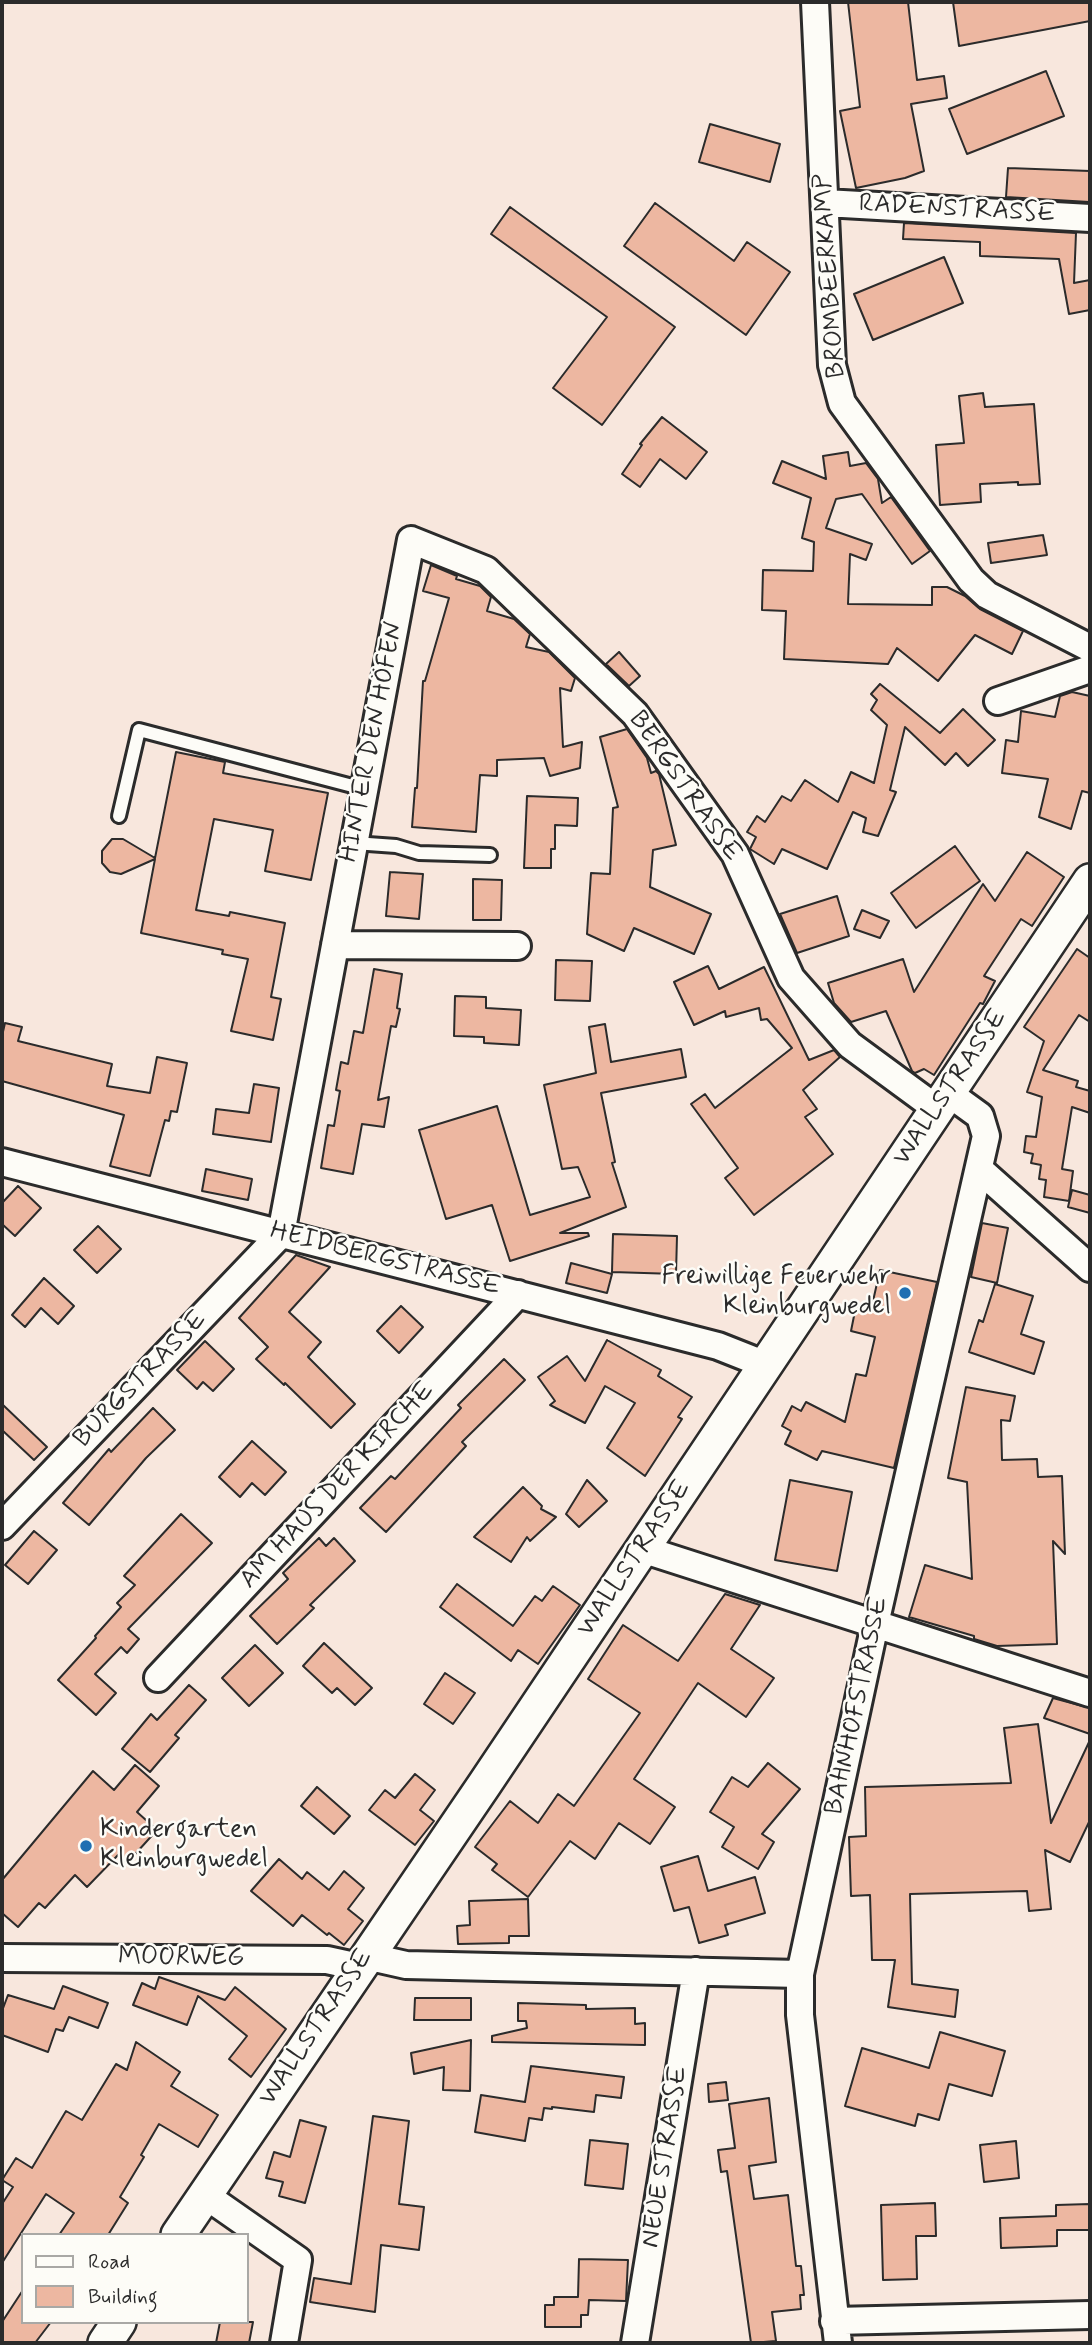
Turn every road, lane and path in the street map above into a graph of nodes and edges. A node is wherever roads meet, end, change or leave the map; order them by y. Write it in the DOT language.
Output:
graph roads {
  1 [pos="815,2"];
  2 [pos="825,203"];
  3 [pos="1090,218"];
  4 [pos="411,540"];
  5 [pos="1090,648"];
  6 [pos="1090,669"];
  7 [pos="998,701"];
  8 [pos="364,789"];
  9 [pos="119,816"];
  10 [pos="354,843"];
  11 [pos="490,855"];
  12 [pos="1090,881"];
  13 [pos="335,945"];
  14 [pos="517,946"];
  15 [pos="942,1101"];
  16 [pos="2,1162"];
  17 [pos="979,1169"];
  18 [pos="281,1234"];
  19 [pos="1090,1268"];
  20 [pos="518,1294"];
  21 [pos="766,1365"];
  22 [pos="2,1526"];
  23 [pos="642,1549"];
  24 [pos="875,1623"];
  25 [pos="158,1678"];
  26 [pos="1090,1693"];
  27 [pos="2,1958"];
  28 [pos="362,1961"];
  29 [pos="696,1971"];
  30 [pos="800,1975"];
  31 [pos="205,2195"];
  32 [pos="179,2233"];
  33 [pos="1090,2315"];
  34 [pos="118,2324"];
  35 [pos="836,2332"];
  36 [pos="105,2343"];
  37 [pos="284,2343"];
  38 [pos="635,2343"];
  1 -- 2 [label="street, BROMBEERKAMP"];
  2 -- 3 [label="street, RADENSTRASSE"];
  2 -- 5 [label="street, BROMBEERKAMP"];
  4 -- 8 [label="street, HINTER DEN HÖFEN"];
  4 -- 15 [label="street, BERGSTRASSE"];
  6 -- 7 [label="street"];
  8 -- 9 [label="lane"];
  8 -- 10 [label="street, HINTER DEN HÖFEN"];
  10 -- 11 [label="lane"];
  10 -- 13 [label="street, HINTER DEN HÖFEN"];
  12 -- 15 [label="street, WALLSTRASSE"];
  13 -- 14 [label="street"];
  13 -- 18 [label="street, HINTER DEN HÖFEN"];
  15 -- 17 [label="street, BAHNHOFSTRASSE"];
  15 -- 21 [label="street, WALLSTRASSE"];
  16 -- 18 [label="street, HEIDBERGSTRASSE"];
  17 -- 19 [label="street"];
  17 -- 24 [label="street, BAHNHOFSTRASSE"];
  18 -- 20 [label="street, HEIDBERGSTRASSE"];
  18 -- 22 [label="street, BURGSTRASSE"];
  20 -- 21 [label="street, HEIDBERGSTRASSE"];
  20 -- 25 [label="street, AM HAUS DER KIRCHE"];
  21 -- 23 [label="street, WALLSTRASSE"];
  23 -- 24 [label="street"];
  23 -- 28 [label="street, WALLSTRASSE"];
  24 -- 26 [label="street"];
  24 -- 30 [label="street, BAHNHOFSTRASSE"];
  27 -- 28 [label="street, MOORWEG"];
  28 -- 29 [label="street"];
  28 -- 31 [label="street, WALLSTRASSE"];
  29 -- 30 [label="street"];
  29 -- 38 [label="street, NEUE STRASSE"];
  30 -- 35 [label="street, BAHNHOFSTRASSE"];
  31 -- 32 [label="street, WALLSTRASSE"];
  31 -- 37 [label="street"];
  33 -- 35 [label="street"];
  34 -- 36 [label="street"];
}
